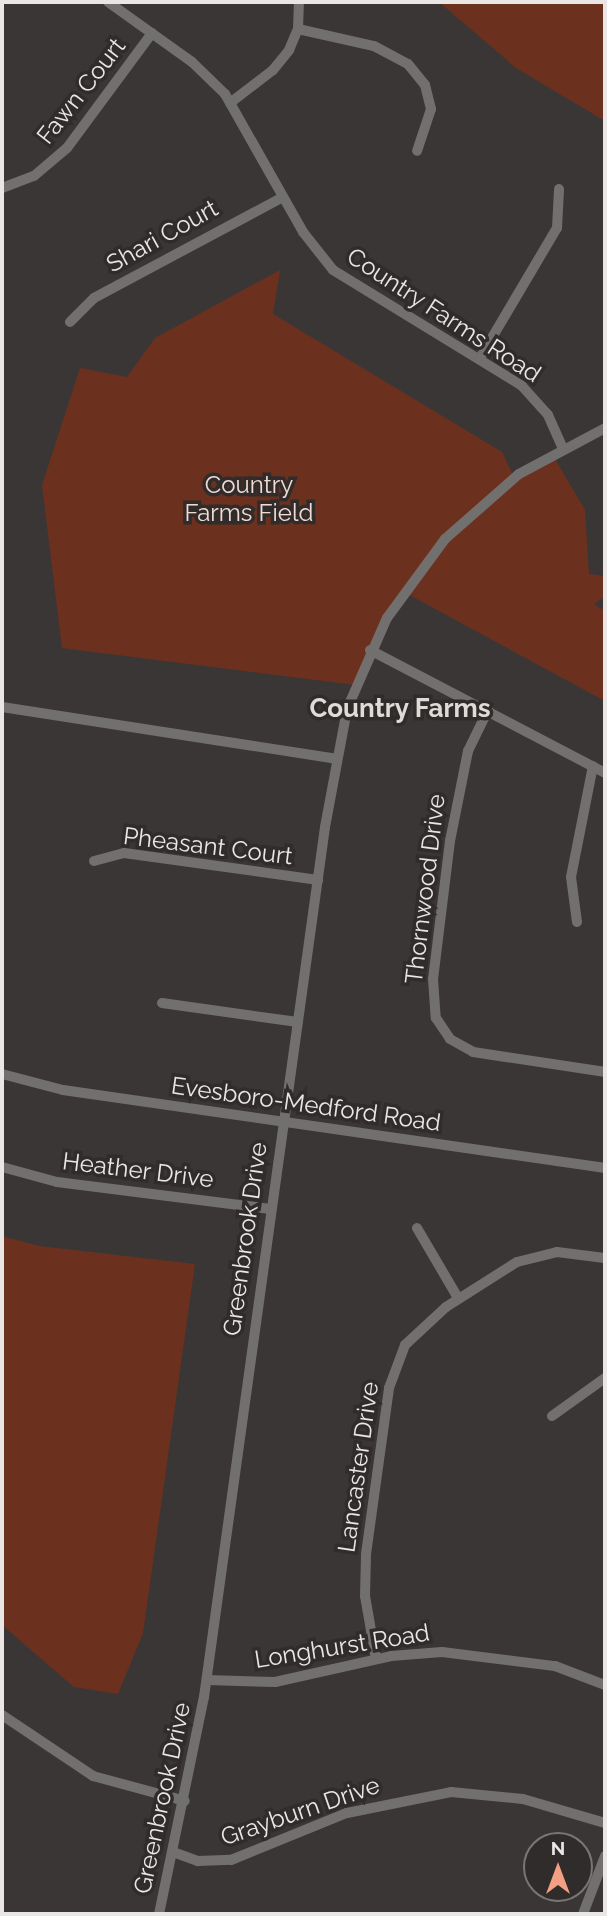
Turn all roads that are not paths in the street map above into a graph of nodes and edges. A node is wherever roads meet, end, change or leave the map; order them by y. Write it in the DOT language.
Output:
graph roads {
  1 [pos="108,2"];
  2 [pos="299,2"];
  3 [pos="298,29"];
  4 [pos="152,33"];
  5 [pos="230,103"];
  6 [pos="417,151"];
  7 [pos="2,188"];
  8 [pos="559,189"];
  9 [pos="283,197"];
  10 [pos="70,322"];
  11 [pos="480,358"];
  12 [pos="605,428"];
  13 [pos="563,448"];
  14 [pos="370,650"];
  15 [pos="2,707"];
  16 [pos="488,710"];
  17 [pos="335,759"];
  18 [pos="593,766"];
  19 [pos="605,773"];
  20 [pos="94,861"];
  21 [pos="318,880"];
  22 [pos="577,922"];
  23 [pos="162,1003"];
  24 [pos="298,1022"];
  25 [pos="605,1073"];
  26 [pos="2,1074"];
  27 [pos="282,1122"];
  28 [pos="2,1167"];
  29 [pos="605,1168"];
  30 [pos="270,1209"];
  31 [pos="417,1228"];
  32 [pos="605,1258"];
  33 [pos="458,1298"];
  34 [pos="605,1378"];
  35 [pos="552,1416"];
  36 [pos="376,1659"];
  37 [pos="207,1679"];
  38 [pos="605,1685"];
  39 [pos="2,1715"];
  40 [pos="185,1801"];
  41 [pos="605,1823"];
  42 [pos="173,1852"];
  43 [pos="605,1856"];
  44 [pos="159,1914"];
  45 [pos="583,1914"];
  1 -- 4 [label="street, Country Farms Road"];
  2 -- 3 [label="street"];
  3 -- 5 [label="street"];
  3 -- 6 [label="street"];
  4 -- 5 [label="street, Country Farms Road"];
  4 -- 7 [label="street, Fawn Court"];
  5 -- 9 [label="street, Country Farms Road"];
  8 -- 11 [label="street"];
  9 -- 10 [label="street, Shari Court"];
  9 -- 11 [label="street, Country Farms Road"];
  11 -- 13 [label="street, Country Farms Road"];
  12 -- 13 [label="street, Greenbrook Drive"];
  13 -- 14 [label="street, Greenbrook Drive"];
  14 -- 16 [label="street"];
  14 -- 17 [label="street, Greenbrook Drive"];
  15 -- 17 [label="street"];
  16 -- 18 [label="street"];
  16 -- 25 [label="street, Thornwood Drive"];
  17 -- 21 [label="street, Greenbrook Drive"];
  18 -- 19 [label="street"];
  18 -- 22 [label="street"];
  20 -- 21 [label="street, Pheasant Court"];
  21 -- 24 [label="street, Greenbrook Drive"];
  23 -- 24 [label="street"];
  24 -- 27 [label="street, Greenbrook Drive"];
  26 -- 27 [label="street, Evesboro-Medford Road"];
  27 -- 29 [label="street, Evesboro-Medford Road"];
  27 -- 30 [label="street, Greenbrook Drive"];
  28 -- 30 [label="street, Heather Drive"];
  30 -- 37 [label="street, Greenbrook Drive"];
  31 -- 33 [label="street"];
  32 -- 33 [label="street, Lancaster Drive"];
  33 -- 36 [label="street, Lancaster Drive"];
  34 -- 35 [label="street"];
  36 -- 37 [label="street, Longhurst Road"];
  36 -- 38 [label="street, Longhurst Road"];
  37 -- 40 [label="street, Greenbrook Drive"];
  39 -- 40 [label="street"];
  40 -- 42 [label="street, Greenbrook Drive"];
  41 -- 42 [label="street, Grayburn Drive"];
  42 -- 44 [label="street, Greenbrook Drive"];
  43 -- 45 [label="street"];
}
